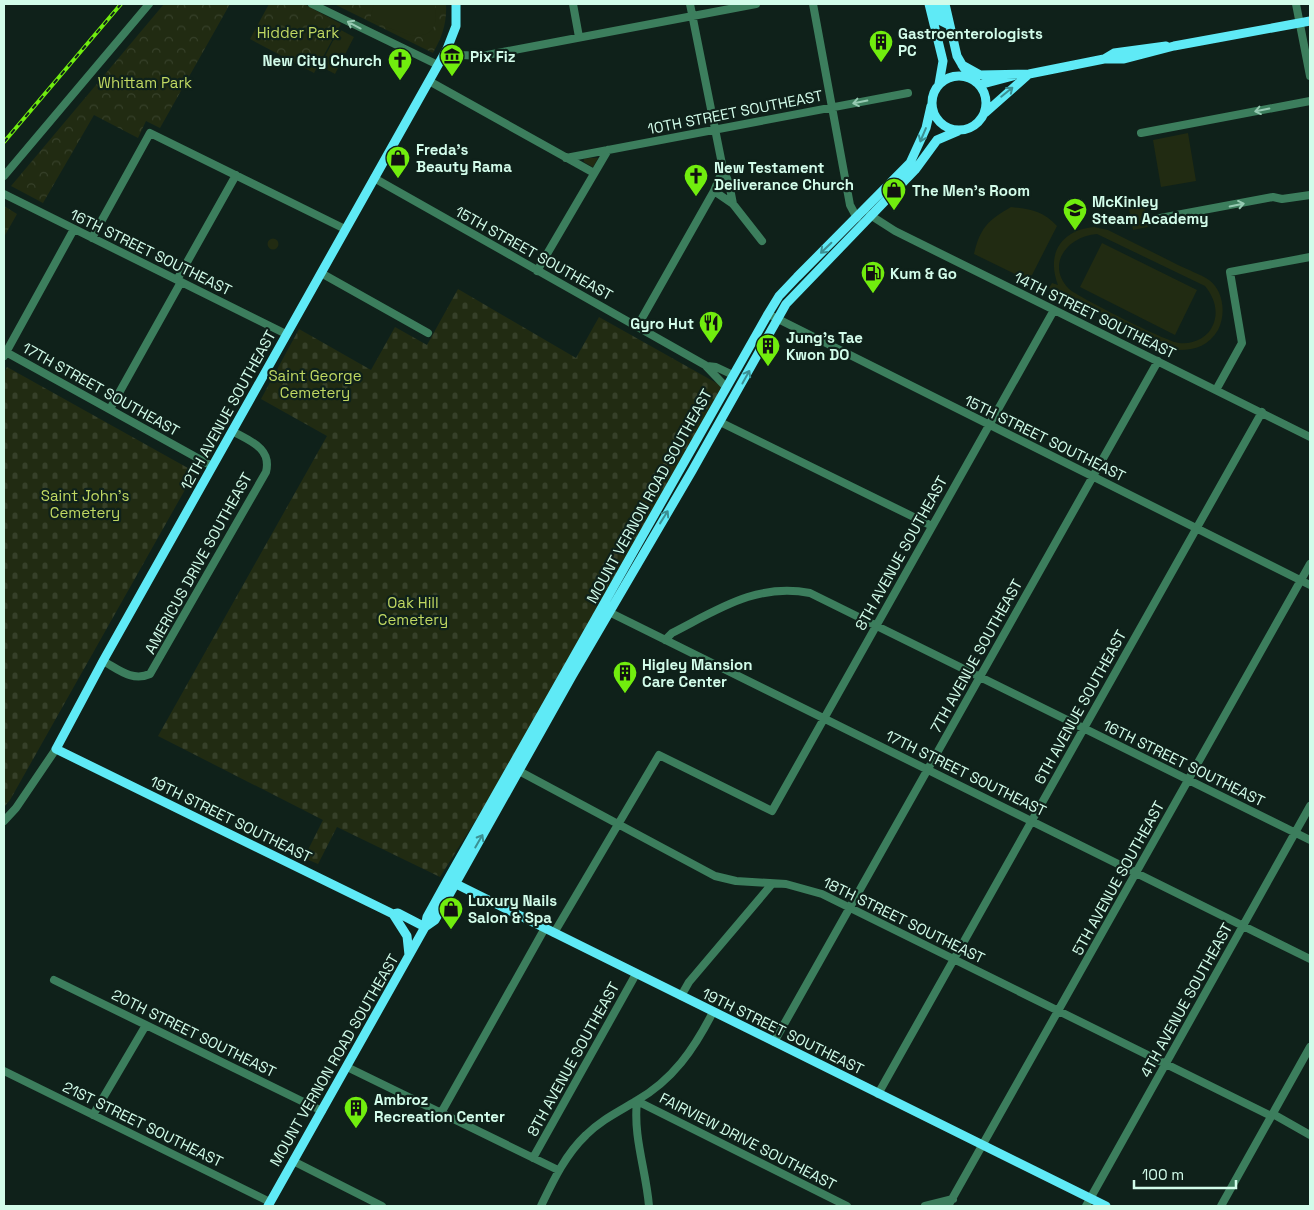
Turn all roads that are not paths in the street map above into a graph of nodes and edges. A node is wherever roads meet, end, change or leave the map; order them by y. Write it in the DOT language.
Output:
graph roads {
  1 [pos="149,4"];
  2 [pos="312,4"];
  3 [pos="456,4"];
  4 [pos="573,4"];
  5 [pos="690,4"];
  6 [pos="756,4"];
  7 [pos="813,4"];
  8 [pos="928,4"];
  9 [pos="936,4"];
  10 [pos="945,4"];
  11 [pos="1296,4"];
  12 [pos="692,16"];
  13 [pos="1310,21"];
  14 [pos="1300,23"];
  15 [pos="949,25"];
  16 [pos="579,37"];
  17 [pos="447,48"];
  18 [pos="438,65"];
  19 [pos="962,65"];
  20 [pos="1025,73"];
  21 [pos="1310,76"];
  22 [pos="429,81"];
  23 [pos="977,83"];
  24 [pos="939,84"];
  25 [pos="908,93"];
  26 [pos="1310,101"];
  27 [pos="931,106"];
  28 [pos="833,108"];
  29 [pos="985,112"];
  30 [pos="716,130"];
  31 [pos="958,131"];
  32 [pos="1141,134"];
  33 [pos="608,150"];
  34 [pos="566,158"];
  35 [pos="723,169"];
  36 [pos="594,173"];
  37 [pos="236,175"];
  38 [pos="4,176"];
  39 [pos="374,178"];
  40 [pos="714,191"];
  41 [pos="4,194"];
  42 [pos="1310,195"];
  43 [pos="733,204"];
  44 [pos="870,215"];
  45 [pos="857,218"];
  46 [pos="1155,219"];
  47 [pos="74,229"];
  48 [pos="345,229"];
  49 [pos="92,238"];
  50 [pos="762,241"];
  51 [pos="1310,257"];
  52 [pos="537,271"];
  53 [pos="321,273"];
  54 [pos="179,281"];
  55 [pos="1054,310"];
  56 [pos="768,314"];
  57 [pos="778,319"];
  58 [pos="637,327"];
  59 [pos="428,333"];
  60 [pos="286,334"];
  61 [pos="4,353"];
  62 [pos="1158,361"];
  63 [pos="707,366"];
  64 [pos="733,376"];
  65 [pos="726,387"];
  66 [pos="1216,390"];
  67 [pos="110,409"];
  68 [pos="1262,412"];
  69 [pos="720,422"];
  70 [pos="989,425"];
  71 [pos="232,431"];
  72 [pos="1310,437"];
  73 [pos="707,446"];
  74 [pos="212,466"];
  75 [pos="1093,477"];
  76 [pos="932,526"];
  77 [pos="1196,528"];
  78 [pos="1310,564"];
  79 [pos="1301,580"];
  80 [pos="1310,585"];
  81 [pos="609,612"];
  82 [pos="876,626"];
  83 [pos="665,640"];
  84 [pos="103,661"];
  85 [pos="980,677"];
  86 [pos="824,719"];
  87 [pos="1084,729"];
  88 [pos="56,748"];
  89 [pos="927,770"];
  90 [pos="519,771"];
  91 [pos="1189,780"];
  92 [pos="1310,806"];
  93 [pos="4,821"];
  94 [pos="1031,821"];
  95 [pos="617,824"];
  96 [pos="1295,833"];
  97 [pos="1310,840"];
  98 [pos="1136,873"];
  99 [pos="452,881"];
  100 [pos="772,884"];
  101 [pos="850,908"];
  102 [pos="393,914"];
  103 [pos="1243,926"];
  104 [pos="425,927"];
  105 [pos="545,928"];
  106 [pos="554,933"];
  107 [pos="409,956"];
  108 [pos="953,959"];
  109 [pos="1310,959"];
  110 [pos="636,974"];
  111 [pos="54,980"];
  112 [pos="681,996"];
  113 [pos="1059,1011"];
  114 [pos="712,1012"];
  115 [pos="146,1025"];
  116 [pos="774,1042"];
  117 [pos="1310,1047"];
  118 [pos="1166,1064"];
  119 [pos="347,1067"];
  120 [pos="4,1071"];
  121 [pos="878,1094"];
  122 [pos="637,1101"];
  123 [pos="322,1111"];
  124 [pos="441,1113"];
  125 [pos="93,1115"];
  126 [pos="1272,1116"];
  127 [pos="1310,1135"];
  128 [pos="983,1145"];
  129 [pos="533,1158"];
  130 [pos="293,1161"];
  131 [pos="558,1170"];
  132 [pos="953,1199"];
  133 [pos="1088,1202"];
  134 [pos="269,1204"];
  135 [pos="381,1206"];
  136 [pos="541,1206"];
  137 [pos="649,1206"];
  138 [pos="847,1206"];
  139 [pos="925,1206"];
  140 [pos="948,1206"];
  141 [pos="1106,1206"];
  142 [pos="1221,1206"];
  1 -- 38 [label="street"];
  18 -- 2 [label="street, one-way"];
  3 -- 17 [label="main road, 12TH AVENUE SOUTHEAST"];
  4 -- 16 [label="street"];
  5 -- 12 [label="street"];
  6 -- 12 [label="street"];
  7 -- 28 [label="street"];
  8 -- 24 [label="main road"];
  9 -- 15 [label="main road"];
  10 -- 15 [label="main road"];
  11 -- 14 [label="street"];
  12 -- 16 [label="street"];
  12 -- 30 [label="street"];
  13 -- 14 [label="main road"];
  14 -- 20 [label="main road"];
  14 -- 21 [label="street"];
  15 -- 19 [label="main road"];
  16 -- 17 [label="street"];
  17 -- 18 [label="main road, 12TH AVENUE SOUTHEAST"];
  18 -- 22 [label="main road, 12TH AVENUE SOUTHEAST"];
  19 -- 20 [label="main road"];
  19 -- 23 [label="main road"];
  20 -- 23 [label="main road"];
  29 -- 20 [label="main road, one-way"];
  22 -- 34 [label="street"];
  22 -- 39 [label="main road, 12TH AVENUE SOUTHEAST"];
  23 -- 24 [label="main road"];
  23 -- 29 [label="main road"];
  24 -- 27 [label="main road"];
  25 -- 28 [label="street, 10TH STREET SOUTHEAST, one-way"];
  26 -- 32 [label="street, one-way"];
  27 -- 31 [label="main road"];
  27 -- 45 [label="main road, MOUNT VERNON ROAD SOUTHEAST, one-way"];
  28 -- 30 [label="street, 10TH STREET SOUTHEAST"];
  28 -- 45 [label="street"];
  29 -- 31 [label="main road"];
  30 -- 33 [label="street, 10TH STREET SOUTHEAST"];
  30 -- 35 [label="street"];
  31 -- 44 [label="main road, MOUNT VERNON ROAD SOUTHEAST"];
  33 -- 34 [label="street, 10TH STREET SOUTHEAST"];
  33 -- 36 [label="street"];
  34 -- 36 [label="street"];
  35 -- 40 [label="street"];
  35 -- 43 [label="street"];
  36 -- 52 [label="street"];
  37 -- 48 [label="street"];
  37 -- 49 [label="street"];
  37 -- 54 [label="street"];
  39 -- 48 [label="main road, 12TH AVENUE SOUTHEAST"];
  39 -- 52 [label="street, 15TH STREET SOUTHEAST"];
  40 -- 43 [label="street"];
  40 -- 58 [label="street"];
  41 -- 47 [label="street, 16TH STREET SOUTHEAST"];
  46 -- 42 [label="street, one-way"];
  43 -- 50 [label="street"];
  44 -- 55 [label="street, 14TH STREET SOUTHEAST"];
  44 -- 57 [label="main road, MOUNT VERNON ROAD SOUTHEAST"];
  45 -- 56 [label="main road, MOUNT VERNON ROAD SOUTHEAST, one-way"];
  47 -- 49 [label="street, 16TH STREET SOUTHEAST"];
  47 -- 61 [label="street"];
  48 -- 53 [label="main road, 12TH AVENUE SOUTHEAST"];
  49 -- 54 [label="street, 16TH STREET SOUTHEAST"];
  51 -- 66 [label="street"];
  52 -- 58 [label="street, 15TH STREET SOUTHEAST"];
  53 -- 59 [label="street"];
  53 -- 60 [label="main road, 12TH AVENUE SOUTHEAST"];
  54 -- 60 [label="street, 16TH STREET SOUTHEAST"];
  54 -- 67 [label="street"];
  55 -- 62 [label="street, 14TH STREET SOUTHEAST"];
  55 -- 70 [label="street, 8TH AVENUE SOUTHEAST"];
  56 -- 57 [label="street, 15TH STREET SOUTHEAST"];
  56 -- 64 [label="main road, MOUNT VERNON ROAD SOUTHEAST"];
  69 -- 57 [label="main road, MOUNT VERNON ROAD SOUTHEAST, one-way"];
  57 -- 70 [label="street, 15TH STREET SOUTHEAST"];
  58 -- 63 [label="street, 15TH STREET SOUTHEAST"];
  60 -- 71 [label="main road, 12TH AVENUE SOUTHEAST"];
  61 -- 67 [label="street, 17TH STREET SOUTHEAST"];
  62 -- 66 [label="street, 14TH STREET SOUTHEAST"];
  62 -- 75 [label="street, 7TH AVENUE SOUTHEAST"];
  63 -- 64 [label="street, 15TH STREET SOUTHEAST"];
  63 -- 65 [label="street, 15TH STREET SOUTHEAST"];
  64 -- 65 [label="main road, MOUNT VERNON ROAD SOUTHEAST"];
  64 -- 73 [label="main road"];
  65 -- 99 [label="main road, MOUNT VERNON ROAD SOUTHEAST"];
  66 -- 68 [label="street, 14TH STREET SOUTHEAST"];
  67 -- 74 [label="street, 17TH STREET SOUTHEAST"];
  68 -- 72 [label="street, 14TH STREET SOUTHEAST"];
  68 -- 77 [label="street, 6TH AVENUE SOUTHEAST"];
  69 -- 73 [label="main road, MOUNT VERNON ROAD SOUTHEAST"];
  69 -- 76 [label="street"];
  70 -- 75 [label="street, 15TH STREET SOUTHEAST"];
  70 -- 76 [label="street, 8TH AVENUE SOUTHEAST"];
  71 -- 74 [label="main road, 12TH AVENUE SOUTHEAST"];
  71 -- 84 [label="street, AMERICUS DRIVE SOUTHEAST"];
  81 -- 73 [label="main road, MOUNT VERNON ROAD SOUTHEAST, one-way"];
  74 -- 84 [label="main road, 12TH AVENUE SOUTHEAST"];
  75 -- 77 [label="street, 15TH STREET SOUTHEAST"];
  75 -- 85 [label="street, 7TH AVENUE SOUTHEAST"];
  76 -- 82 [label="street, 8TH AVENUE SOUTHEAST"];
  77 -- 79 [label="street, 15TH STREET SOUTHEAST"];
  77 -- 87 [label="street, 6TH AVENUE SOUTHEAST"];
  78 -- 79 [label="street, 5TH AVENUE SOUTHEAST"];
  79 -- 80 [label="street, 15TH STREET SOUTHEAST"];
  79 -- 91 [label="street, 5TH AVENUE SOUTHEAST"];
  81 -- 83 [label="street, 17TH STREET SOUTHEAST"];
  81 -- 90 [label="main road, MOUNT VERNON ROAD SOUTHEAST"];
  82 -- 83 [label="street, 16TH STREET SOUTHEAST"];
  82 -- 85 [label="street, 16TH STREET SOUTHEAST"];
  82 -- 86 [label="street, 8TH AVENUE SOUTHEAST"];
  83 -- 86 [label="street, 17TH STREET SOUTHEAST"];
  84 -- 88 [label="main road, 12TH AVENUE SOUTHEAST"];
  85 -- 87 [label="street, 16TH STREET SOUTHEAST"];
  85 -- 89 [label="street, 7TH AVENUE SOUTHEAST"];
  86 -- 89 [label="street, 17TH STREET SOUTHEAST"];
  86 -- 95 [label="street, 8TH AVENUE SOUTHEAST"];
  87 -- 91 [label="street, 16TH STREET SOUTHEAST"];
  87 -- 94 [label="street, 6TH AVENUE SOUTHEAST"];
  88 -- 93 [label="street, 12TH AVENUE SOUTHEAST"];
  88 -- 102 [label="main road, 19TH STREET SOUTHEAST"];
  89 -- 94 [label="street, 17TH STREET SOUTHEAST"];
  89 -- 101 [label="street, 7TH AVENUE SOUTHEAST"];
  90 -- 95 [label="street, 18TH STREET SOUTHEAST"];
  99 -- 90 [label="main road, MOUNT VERNON ROAD SOUTHEAST, one-way"];
  91 -- 96 [label="street, 16TH STREET SOUTHEAST"];
  91 -- 98 [label="street, 5TH AVENUE SOUTHEAST"];
  92 -- 96 [label="street, 4TH AVENUE SOUTHEAST"];
  94 -- 98 [label="street, 17TH STREET SOUTHEAST"];
  94 -- 108 [label="street, 6TH AVENUE SOUTHEAST"];
  95 -- 100 [label="street, 18TH STREET SOUTHEAST"];
  95 -- 106 [label="street"];
  96 -- 97 [label="street, 16TH STREET SOUTHEAST"];
  96 -- 103 [label="street, 4TH AVENUE SOUTHEAST"];
  98 -- 103 [label="street, 17TH STREET SOUTHEAST"];
  98 -- 113 [label="street, 5TH AVENUE SOUTHEAST"];
  99 -- 104 [label="main road, MOUNT VERNON ROAD SOUTHEAST"];
  99 -- 105 [label="main road, 19TH STREET SOUTHEAST"];
  100 -- 101 [label="street, 18TH STREET SOUTHEAST"];
  100 -- 112 [label="street"];
  101 -- 108 [label="street, 18TH STREET SOUTHEAST"];
  101 -- 116 [label="street, 7TH AVENUE SOUTHEAST"];
  102 -- 104 [label="main road, 19TH STREET SOUTHEAST"];
  102 -- 107 [label="main road, 19TH STREET SOUTHEAST"];
  103 -- 109 [label="street, 17TH STREET SOUTHEAST"];
  103 -- 118 [label="street, 4TH AVENUE SOUTHEAST"];
  104 -- 107 [label="main road, MOUNT VERNON ROAD SOUTHEAST"];
  105 -- 106 [label="main road, 19TH STREET SOUTHEAST"];
  105 -- 124 [label="street"];
  106 -- 110 [label="main road, 19TH STREET SOUTHEAST"];
  107 -- 119 [label="main road, MOUNT VERNON ROAD SOUTHEAST"];
  108 -- 113 [label="street, 18TH STREET SOUTHEAST"];
  108 -- 121 [label="street, 6TH AVENUE SOUTHEAST"];
  110 -- 112 [label="main road, 19TH STREET SOUTHEAST"];
  110 -- 129 [label="street, 8TH AVENUE SOUTHEAST"];
  111 -- 115 [label="street, 20TH STREET SOUTHEAST"];
  112 -- 114 [label="main road, 19TH STREET SOUTHEAST"];
  113 -- 118 [label="street, 18TH STREET SOUTHEAST"];
  113 -- 128 [label="street, 5TH AVENUE SOUTHEAST"];
  114 -- 116 [label="main road, 19TH STREET SOUTHEAST"];
  114 -- 122 [label="street"];
  115 -- 123 [label="street, 20TH STREET SOUTHEAST"];
  115 -- 125 [label="street"];
  116 -- 121 [label="main road, 19TH STREET SOUTHEAST"];
  117 -- 126 [label="street"];
  118 -- 126 [label="street, 18TH STREET SOUTHEAST"];
  118 -- 133 [label="street, 4TH AVENUE SOUTHEAST"];
  119 -- 123 [label="main road, MOUNT VERNON ROAD SOUTHEAST"];
  119 -- 124 [label="street"];
  120 -- 125 [label="street, 21ST STREET SOUTHEAST"];
  121 -- 128 [label="main road, 19TH STREET SOUTHEAST"];
  122 -- 131 [label="street"];
  122 -- 137 [label="street"];
  122 -- 138 [label="street, FAIRVIEW DRIVE SOUTHEAST"];
  123 -- 130 [label="main road, MOUNT VERNON ROAD SOUTHEAST"];
  124 -- 129 [label="street"];
  125 -- 134 [label="street, 21ST STREET SOUTHEAST"];
  126 -- 127 [label="street, 18TH STREET SOUTHEAST"];
  126 -- 142 [label="street"];
  128 -- 132 [label="street, 5TH AVENUE SOUTHEAST"];
  128 -- 133 [label="main road, 19TH STREET SOUTHEAST"];
  129 -- 131 [label="street"];
  130 -- 134 [label="main road, MOUNT VERNON ROAD SOUTHEAST"];
  130 -- 135 [label="street"];
  131 -- 136 [label="street"];
  132 -- 139 [label="street"];
  132 -- 140 [label="street, 5TH AVENUE SOUTHEAST"];
  133 -- 141 [label="main road, 19TH STREET SOUTHEAST"];
}
